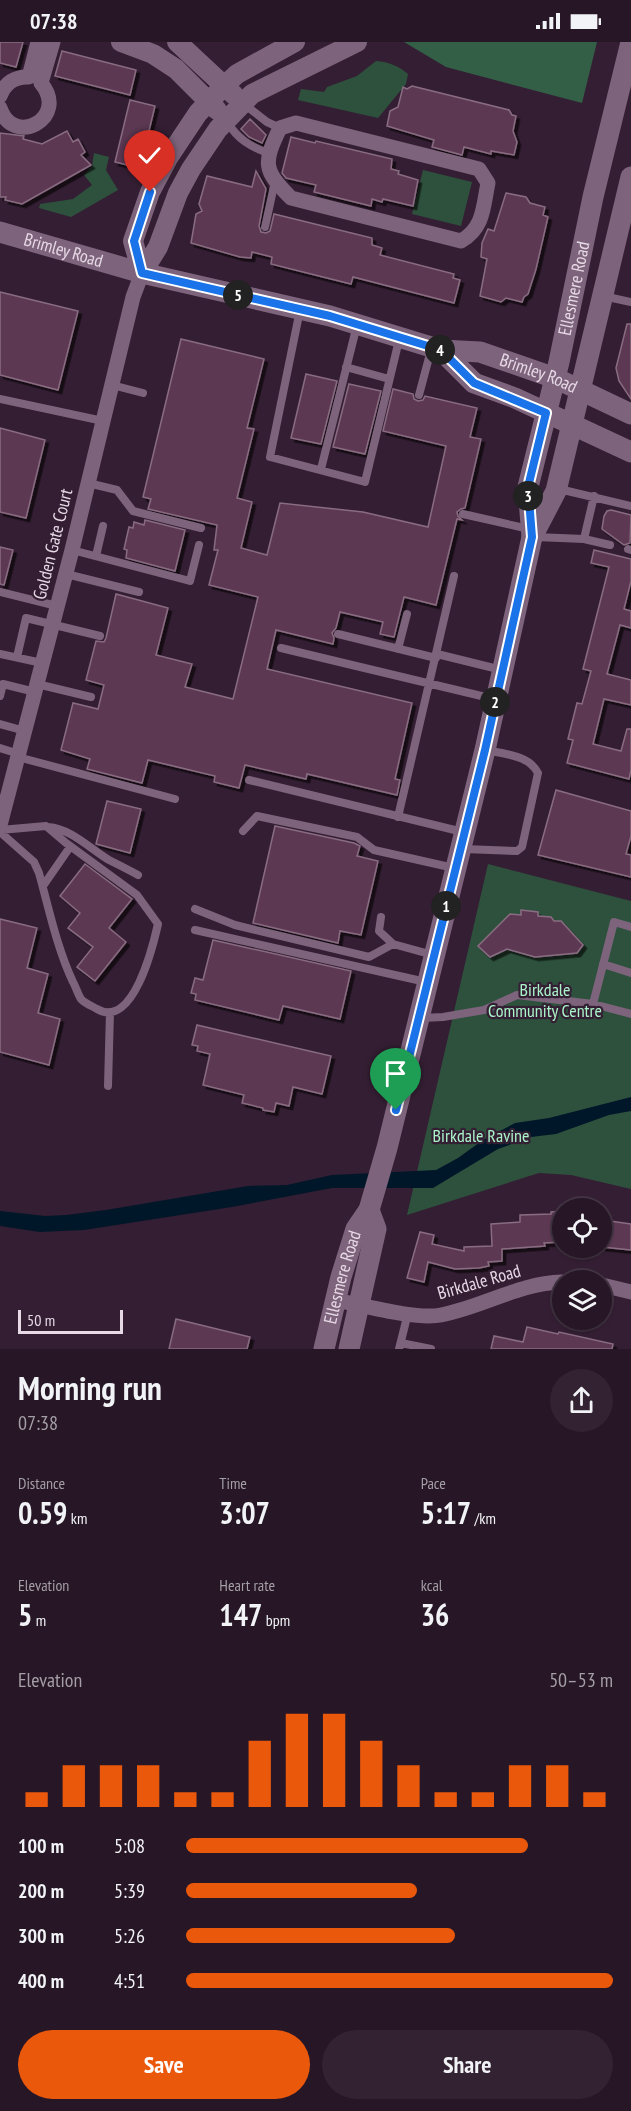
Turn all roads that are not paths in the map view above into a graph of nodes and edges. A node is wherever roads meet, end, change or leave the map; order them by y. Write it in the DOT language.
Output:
graph roads {
  1 [pos="38,42"];
  2 [pos="52,42"];
  3 [pos="177,42"];
  4 [pos="295,42"];
  5 [pos="357,42"];
  6 [pos="631,42"];
  7 [pos="129,43"];
  8 [pos="224,86"];
  9 [pos="0,96"];
  10 [pos="209,100"];
  11 [pos="0,108"];
  12 [pos="235,111"];
  13 [pos="280,128"];
  14 [pos="268,153"];
  15 [pos="631,177"];
  16 [pos="275,181"];
  17 [pos="265,227"];
  18 [pos="0,232"];
  19 [pos="142,273"];
  20 [pos="602,295"];
  21 [pos="631,302"];
  22 [pos="300,309"];
  23 [pos="357,325"];
  24 [pos="400,337"];
  25 [pos="436,349"];
  26 [pos="346,367"];
  27 [pos="555,378"];
  28 [pos="389,379"];
  29 [pos="112,385"];
  30 [pos="579,389"];
  31 [pos="143,393"];
  32 [pos="419,395"];
  33 [pos="0,399"];
  34 [pos="546,413"];
  35 [pos="631,414"];
  36 [pos="103,421"];
  37 [pos="571,425"];
  38 [pos="631,452"];
  39 [pos="321,469"];
  40 [pos="88,483"];
  41 [pos="557,489"];
  42 [pos="594,496"];
  43 [pos="631,506"];
  44 [pos="463,514"];
  45 [pos="628,514"];
  46 [pos="103,526"];
  47 [pos="201,528"];
  48 [pos="531,533"];
  49 [pos="584,539"];
  50 [pos="198,544"];
  51 [pos="610,545"];
  52 [pos="72,550"];
  53 [pos="96,556"];
  54 [pos="66,574"];
  55 [pos="454,576"];
  56 [pos="0,592"];
  57 [pos="139,592"];
  58 [pos="57,606"];
  59 [pos="407,614"];
  60 [pos="52,624"];
  61 [pos="338,634"];
  62 [pos="100,636"];
  63 [pos="281,648"];
  64 [pos="398,649"];
  65 [pos="0,654"];
  66 [pos="436,656"];
  67 [pos="17,657"];
  68 [pos="42,663"];
  69 [pos="502,670"];
  70 [pos="429,683"];
  71 [pos="36,688"];
  72 [pos="0,696"];
  73 [pos="91,697"];
  74 [pos="496,699"];
  75 [pos="0,724"];
  76 [pos="25,731"];
  77 [pos="0,748"];
  78 [pos="485,750"];
  79 [pos="19,755"];
  80 [pos="249,780"];
  81 [pos="175,799"];
  82 [pos="3,800"];
  83 [pos="398,817"];
  84 [pos="0,825"];
  85 [pos="46,826"];
  86 [pos="0,831"];
  87 [pos="243,831"];
  88 [pos="70,847"];
  89 [pos="460,850"];
  90 [pos="138,875"];
  91 [pos="43,886"];
  92 [pos="195,909"];
  93 [pos="381,917"];
  94 [pos="631,927"];
  95 [pos="195,930"];
  96 [pos="393,944"];
  97 [pos="434,956"];
  98 [pos="603,964"];
  99 [pos="631,973"];
  100 [pos="427,982"];
  101 [pos="593,1004"];
  102 [pos="110,1011"];
  103 [pos="631,1014"];
  104 [pos="418,1018"];
  105 [pos="108,1086"];
  106 [pos="369,1210"];
  107 [pos="552,1282"];
  108 [pos="612,1287"];
  109 [pos="631,1292"];
  110 [pos="335,1300"];
  111 [pos="360,1305"];
  112 [pos="408,1314"];
  113 [pos="400,1346"];
  114 [pos="324,1349"];
  115 [pos="349,1349"];
  116 [pos="431,1349"];
  1 -- 9 [label="street"];
  2 -- 11 [label="street"];
  3 -- 8 [label="street"];
  4 -- 8 [label="street"];
  5 -- 12 [label="street"];
  6 -- 27 [label="main road, Ellesmere Road"];
  7 -- 10 [label="street"];
  8 -- 10 [label="street"];
  8 -- 12 [label="street"];
  10 -- 12 [label="street"];
  10 -- 19 [label="street"];
  12 -- 13 [label="lane"];
  12 -- 14 [label="lane"];
  12 -- 19 [label="street"];
  13 -- 14 [label="street"];
  13 -- 16 [label="street"];
  14 -- 16 [label="street"];
  15 -- 20 [label="main road, Ellesmere Road"];
  16 -- 17 [label="lane"];
  18 -- 19 [label="main road, Brimley Road"];
  19 -- 22 [label="main road, Brimley Road"];
  19 -- 29 [label="street, Golden Gate Court"];
  20 -- 21 [label="lane"];
  20 -- 30 [label="main road, Ellesmere Road"];
  22 -- 23 [label="main road, Brimley Road"];
  22 -- 39 [label="lane"];
  23 -- 24 [label="main road, Brimley Road"];
  23 -- 26 [label="lane"];
  24 -- 25 [label="main road, Brimley Road"];
  24 -- 28 [label="lane"];
  25 -- 27 [label="main road, Brimley Road"];
  25 -- 32 [label="lane"];
  25 -- 34 [label="main road, Brimley Road"];
  26 -- 28 [label="lane"];
  26 -- 39 [label="lane"];
  27 -- 30 [label="main road, Brimley Road"];
  27 -- 34 [label="main road, Ellesmere Road"];
  28 -- 39 [label="lane"];
  29 -- 31 [label="lane"];
  29 -- 36 [label="street, Golden Gate Court"];
  30 -- 35 [label="main road, Brimley Road"];
  30 -- 37 [label="main road, Ellesmere Road"];
  33 -- 36 [label="lane"];
  34 -- 37 [label="main road, Brimley Road"];
  34 -- 48 [label="main road, Ellesmere Road"];
  36 -- 40 [label="street, Golden Gate Court"];
  37 -- 38 [label="main road, Brimley Road"];
  37 -- 41 [label="main road, Ellesmere Road"];
  40 -- 47 [label="lane"];
  40 -- 52 [label="street, Golden Gate Court"];
  41 -- 42 [label="lane"];
  41 -- 48 [label="main road, Ellesmere Road"];
  42 -- 43 [label="lane"];
  42 -- 49 [label="lane"];
  43 -- 45 [label="lane"];
  44 -- 48 [label="lane"];
  46 -- 53 [label="lane"];
  48 -- 49 [label="lane"];
  48 -- 69 [label="main road, Ellesmere Road"];
  49 -- 51 [label="lane"];
  50 -- 53 [label="lane"];
  52 -- 53 [label="lane"];
  52 -- 54 [label="street, Golden Gate Court"];
  54 -- 57 [label="lane"];
  54 -- 58 [label="street, Golden Gate Court"];
  55 -- 66 [label="lane"];
  56 -- 58 [label="lane"];
  58 -- 60 [label="street, Golden Gate Court"];
  59 -- 64 [label="lane"];
  60 -- 62 [label="lane"];
  60 -- 67 [label="lane"];
  60 -- 68 [label="street, Golden Gate Court"];
  61 -- 64 [label="lane"];
  63 -- 70 [label="lane"];
  64 -- 66 [label="lane"];
  65 -- 67 [label="lane"];
  66 -- 69 [label="lane"];
  66 -- 70 [label="lane"];
  67 -- 68 [label="lane"];
  68 -- 71 [label="street, Golden Gate Court"];
  69 -- 74 [label="main road, Ellesmere Road"];
  70 -- 74 [label="lane"];
  70 -- 83 [label="lane"];
  71 -- 72 [label="lane"];
  71 -- 73 [label="lane"];
  71 -- 76 [label="street, Golden Gate Court"];
  74 -- 78 [label="main road, Ellesmere Road"];
  75 -- 76 [label="lane"];
  76 -- 79 [label="street, Golden Gate Court"];
  77 -- 79 [label="lane"];
  78 -- 89 [label="main road, Ellesmere Road"];
  78 -- 89 [label="lane"];
  79 -- 81 [label="lane"];
  79 -- 82 [label="street, Golden Gate Court"];
  80 -- 83 [label="lane"];
  82 -- 84 [label="street, Golden Gate Court"];
  83 -- 89 [label="lane"];
  85 -- 86 [label="lane"];
  85 -- 88 [label="lane"];
  85 -- 90 [label="lane"];
  86 -- 91 [label="lane"];
  87 -- 89 [label="lane"];
  88 -- 91 [label="lane"];
  88 -- 102 [label="lane"];
  89 -- 97 [label="main road, Ellesmere Road"];
  91 -- 102 [label="lane"];
  92 -- 96 [label="lane"];
  93 -- 96 [label="lane"];
  94 -- 98 [label="lane"];
  95 -- 100 [label="lane"];
  96 -- 97 [label="lane"];
  97 -- 100 [label="main road, Ellesmere Road"];
  98 -- 99 [label="lane"];
  98 -- 101 [label="lane"];
  100 -- 104 [label="main road, Ellesmere Road"];
  101 -- 103 [label="lane"];
  101 -- 104 [label="lane"];
  102 -- 105 [label="lane"];
  104 -- 106 [label="main road, Ellesmere Road"];
  106 -- 110 [label="main road, Ellesmere Road"];
  106 -- 111 [label="main road, Ellesmere Road"];
  107 -- 112 [label="street, Birkdale Road"];
  108 -- 109 [label="street"];
  110 -- 111 [label="street, Birkdale Road"];
  110 -- 114 [label="main road, Ellesmere Road"];
  111 -- 112 [label="street, Birkdale Road"];
  111 -- 115 [label="main road, Ellesmere Road"];
  112 -- 113 [label="lane"];
  113 -- 116 [label="lane"];
}
